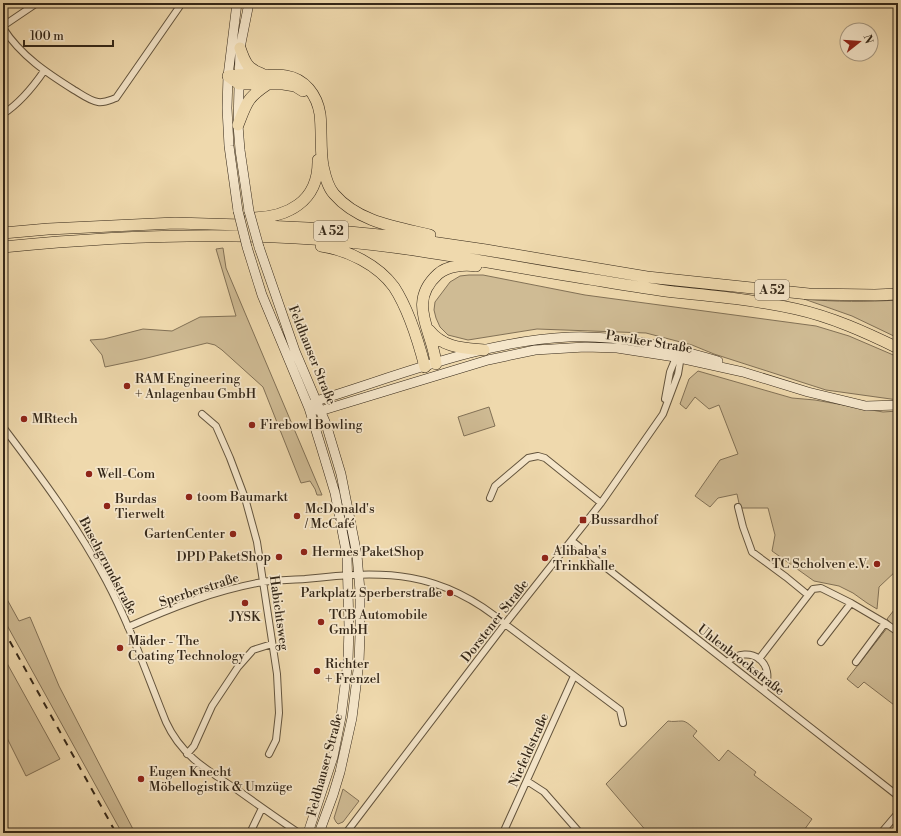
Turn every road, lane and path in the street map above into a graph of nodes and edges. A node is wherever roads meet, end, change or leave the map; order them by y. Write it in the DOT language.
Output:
graph roads {
  1 [pos="37,3"];
  2 [pos="182,3"];
  3 [pos="237,3"];
  4 [pos="248,3"];
  5 [pos="3,27"];
  6 [pos="240,48"];
  7 [pos="44,71"];
  8 [pos="235,78"];
  9 [pos="266,79"];
  10 [pos="3,114"];
  11 [pos="238,125"];
  12 [pos="176,223"];
  13 [pos="3,233"];
  14 [pos="265,236"];
  15 [pos="3,246"];
  16 [pos="486,250"];
  17 [pos="538,272"];
  18 [pos="898,294"];
  19 [pos="426,325"];
  20 [pos="898,348"];
  21 [pos="484,350"];
  22 [pos="679,355"];
  23 [pos="430,365"];
  24 [pos="434,376"];
  25 [pos="316,401"];
  26 [pos="898,405"];
  27 [pos="309,408"];
  28 [pos="320,411"];
  29 [pos="202,414"];
  30 [pos="3,427"];
  31 [pos="490,498"];
  32 [pos="601,503"];
  33 [pos="738,507"];
  34 [pos="572,541"];
  35 [pos="347,574"];
  36 [pos="358,574"];
  37 [pos="263,582"];
  38 [pos="808,595"];
  39 [pos="851,603"];
  40 [pos="885,623"];
  41 [pos="505,624"];
  42 [pos="128,627"];
  43 [pos="898,632"];
  44 [pos="821,642"];
  45 [pos="272,644"];
  46 [pos="759,659"];
  47 [pos="727,662"];
  48 [pos="856,662"];
  49 [pos="574,676"];
  50 [pos="764,690"];
  51 [pos="623,723"];
  52 [pos="187,754"];
  53 [pos="269,754"];
  54 [pos="527,781"];
  55 [pos="898,796"];
  56 [pos="262,808"];
  57 [pos="898,813"];
  58 [pos="250,833"];
  59 [pos="299,833"];
  60 [pos="308,833"];
  61 [pos="319,833"];
  62 [pos="346,833"];
  63 [pos="503,833"];
  64 [pos="580,833"];
  65 [pos="881,833"];
  1 -- 5 [label="street"];
  2 -- 7 [label="street"];
  3 -- 8 [label="main road, Feldhauser Straße"];
  4 -- 6 [label="main road, Feldhauser Straße"];
  5 -- 7 [label="street"];
  6 -- 8 [label="main road, Feldhauser Straße"];
  6 -- 9 [label="highway"];
  7 -- 10 [label="street"];
  8 -- 9 [label="highway"];
  8 -- 11 [label="main road, Feldhauser Straße"];
  8 -- 27 [label="main road, Feldhauser Straße, bridge"];
  9 -- 11 [label="highway"];
  9 -- 12 [label="highway"];
  9 -- 16 [label="highway"];
  11 -- 25 [label="main road, Feldhauser Straße, bridge"];
  12 -- 13 [label="highway, A 52"];
  12 -- 16 [label="highway, A 52"];
  14 -- 15 [label="highway, A 52"];
  14 -- 17 [label="highway, A 52"];
  14 -- 23 [label="highway"];
  16 -- 18 [label="highway, A 52"];
  17 -- 19 [label="highway"];
  17 -- 20 [label="highway, A 52"];
  19 -- 21 [label="highway"];
  19 -- 23 [label="highway"];
  21 -- 22 [label="main road, Pawiker Straße"];
  21 -- 23 [label="main road, Pawiker Straße"];
  22 -- 24 [label="main road, Pawiker Straße"];
  22 -- 26 [label="main road, Pawiker Straße"];
  22 -- 32 [label="street, Dorstener Straße"];
  23 -- 24 [label="main road"];
  23 -- 25 [label="main road, Pawiker Straße"];
  24 -- 28 [label="main road, Pawiker Straße"];
  25 -- 27 [label="main road, Pawiker Straße"];
  25 -- 28 [label="main road, Feldhauser Straße"];
  27 -- 28 [label="main road"];
  27 -- 35 [label="main road, Feldhauser Straße"];
  28 -- 36 [label="main road, Feldhauser Straße"];
  29 -- 37 [label="street, Habichtsweg"];
  30 -- 42 [label="street, Buschgrundstraße"];
  31 -- 32 [label="street"];
  32 -- 34 [label="street, Dorstener Straße"];
  33 -- 38 [label="street"];
  34 -- 41 [label="street, Dorstener Straße"];
  34 -- 47 [label="street, Uhlenbrockstraße"];
  35 -- 36 [label="street, Sperberstraße"];
  35 -- 37 [label="street, Sperberstraße"];
  35 -- 60 [label="main road, Feldhauser Straße"];
  36 -- 41 [label="street, Sperberstraße"];
  36 -- 61 [label="main road, Feldhauser Straße"];
  37 -- 42 [label="street, Sperberstraße"];
  37 -- 45 [label="street, Habichtsweg"];
  38 -- 39 [label="street"];
  38 -- 46 [label="street"];
  39 -- 40 [label="street"];
  39 -- 44 [label="street"];
  40 -- 43 [label="street"];
  40 -- 48 [label="street"];
  41 -- 49 [label="street"];
  41 -- 62 [label="street, Dorstener Straße"];
  42 -- 52 [label="street, Buschgrundstraße"];
  45 -- 52 [label="street"];
  45 -- 53 [label="street, Habichtsweg"];
  46 -- 47 [label="street"];
  46 -- 50 [label="street"];
  47 -- 50 [label="street, Uhlenbrockstraße"];
  49 -- 51 [label="street"];
  49 -- 54 [label="street, Niefeldstraße"];
  50 -- 55 [label="street, Uhlenbrockstraße"];
  52 -- 56 [label="street, Buschgrundstraße"];
  54 -- 63 [label="street, Niefeldstraße"];
  54 -- 64 [label="street"];
  56 -- 58 [label="street"];
  56 -- 59 [label="street, Buschgrundstraße"];
  57 -- 65 [label="street"];
}
